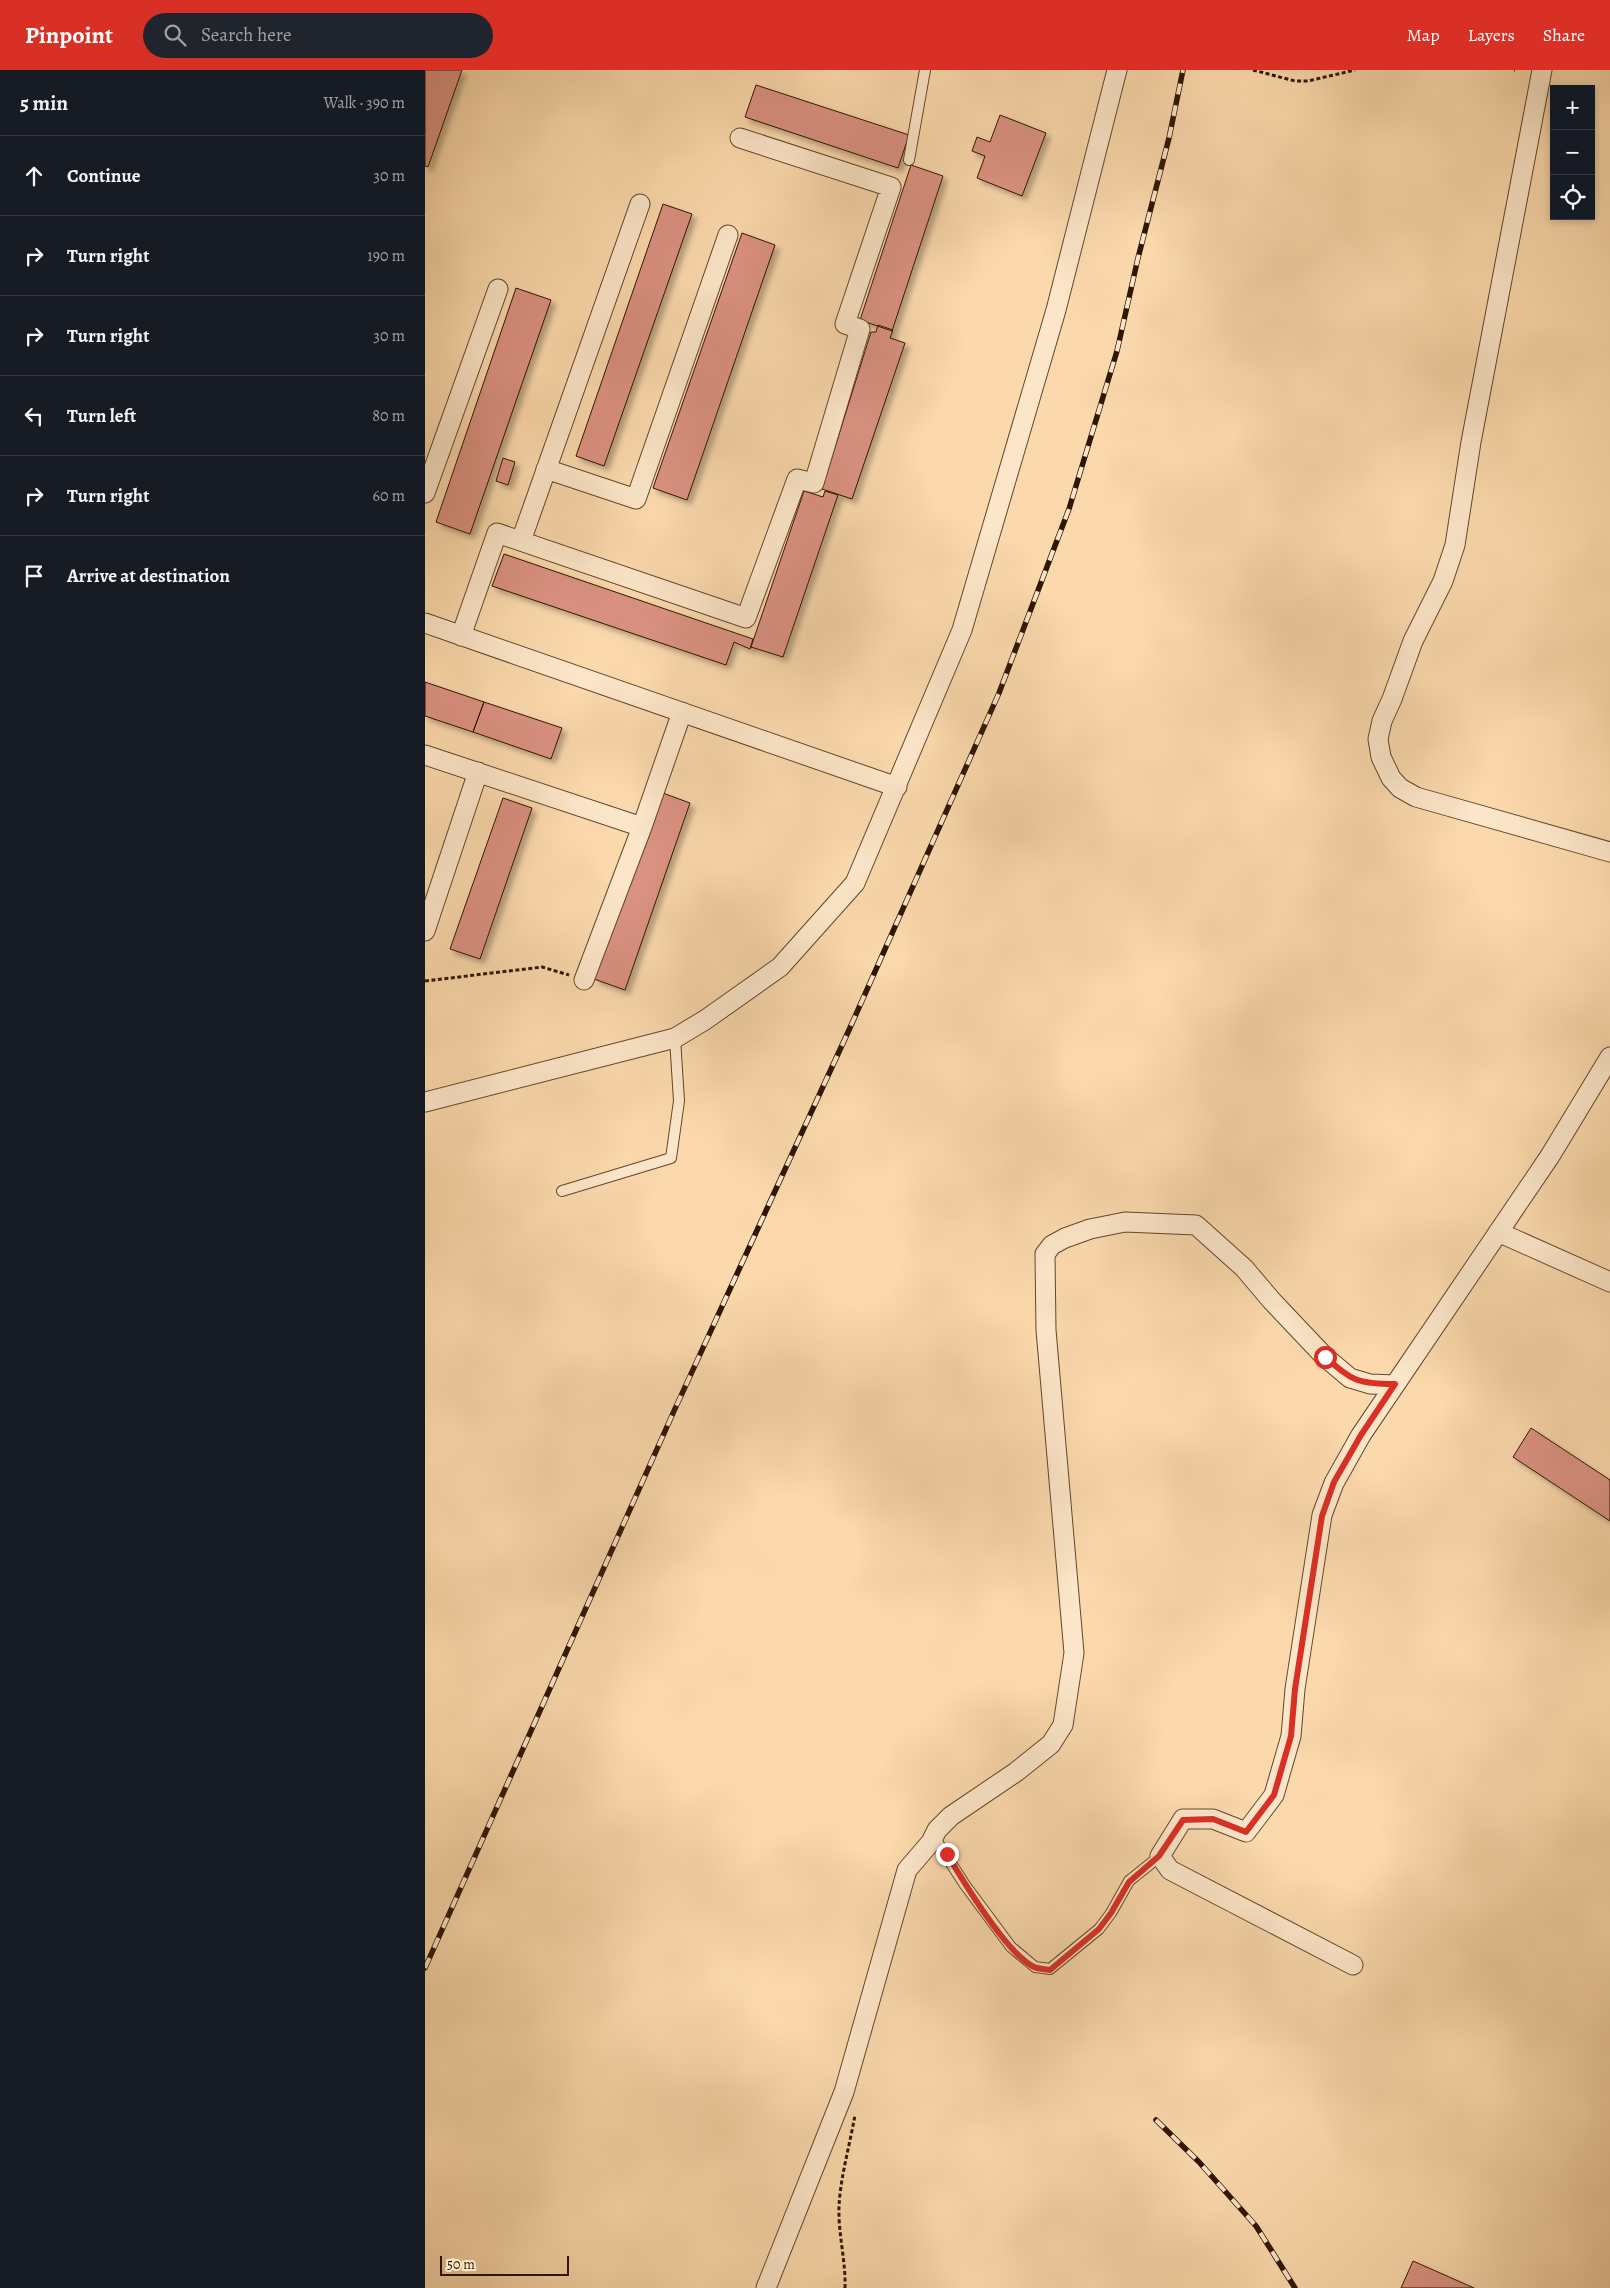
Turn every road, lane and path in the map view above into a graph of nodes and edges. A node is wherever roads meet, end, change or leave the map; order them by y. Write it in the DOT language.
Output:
graph roads {
  1 [pos="925,70"];
  2 [pos="1117,70"];
  3 [pos="1253,70"];
  4 [pos="1355,70"];
  5 [pos="1542,70"];
  6 [pos="740,138"];
  7 [pos="909,160"];
  8 [pos="640,204"];
  9 [pos="728,235"];
  10 [pos="498,289"];
  11 [pos="546,468"];
  12 [pos="425,494"];
  13 [pos="521,541"];
  14 [pos="425,623"];
  15 [pos="461,636"];
  16 [pos="682,712"];
  17 [pos="425,755"];
  18 [pos="478,772"];
  19 [pos="897,787"];
  20 [pos="642,827"];
  21 [pos="1610,852"];
  22 [pos="425,931"];
  23 [pos="584,980"];
  24 [pos="425,981"];
  25 [pos="675,1038"];
  26 [pos="1610,1057"];
  27 [pos="425,1102"];
  28 [pos="562,1191"];
  29 [pos="1498,1232"];
  30 [pos="1610,1282"];
  31 [pos="1395,1384"];
  32 [pos="934,1837"];
  33 [pos="1159,1856"];
  34 [pos="1353,1965"];
  35 [pos="856,2108"];
  36 [pos="766,2288"];
  37 [pos="845,2288"];
  1 -- 7 [label="lane"];
  2 -- 19 [label="street"];
  3 -- 4 [label="path"];
  5 -- 21 [label="street"];
  6 -- 13 [label="street"];
  8 -- 11 [label="street"];
  9 -- 11 [label="street"];
  10 -- 12 [label="street"];
  11 -- 13 [label="street"];
  13 -- 15 [label="street"];
  14 -- 15 [label="street"];
  15 -- 16 [label="street"];
  16 -- 19 [label="street"];
  16 -- 20 [label="street"];
  17 -- 18 [label="street"];
  18 -- 20 [label="street"];
  18 -- 22 [label="street"];
  19 -- 25 [label="street"];
  20 -- 23 [label="street"];
  23 -- 24 [label="path"];
  25 -- 27 [label="street"];
  25 -- 28 [label="lane"];
  26 -- 29 [label="street"];
  29 -- 30 [label="street"];
  29 -- 31 [label="street"];
  31 -- 32 [label="street"];
  31 -- 33 [label="street"];
  32 -- 33 [label="lane"];
  32 -- 36 [label="street"];
  33 -- 34 [label="street"];
  35 -- 37 [label="path"];
}
